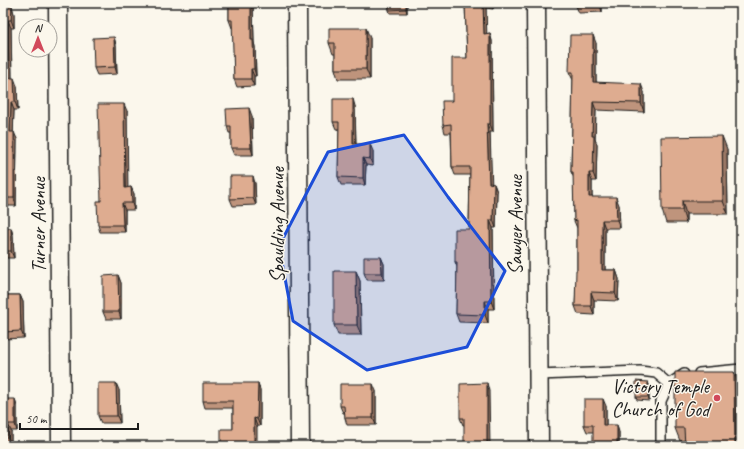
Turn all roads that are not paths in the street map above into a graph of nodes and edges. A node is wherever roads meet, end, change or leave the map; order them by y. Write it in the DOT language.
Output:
graph roads {
  1 [pos="58,3"];
  2 [pos="297,3"];
  3 [pos="536,3"];
  4 [pos="741,369"];
  5 [pos="539,375"];
  6 [pos="669,384"];
  7 [pos="61,446"];
  8 [pos="300,446"];
  9 [pos="539,446"];
  10 [pos="661,446"];
  1 -- 7 [label="street, Turner Avenue"];
  2 -- 8 [label="street, Spaulding Avenue"];
  3 -- 5 [label="street, Sawyer Avenue"];
  4 -- 6 [label="lane"];
  5 -- 6 [label="lane"];
  5 -- 9 [label="street, Sawyer Avenue"];
  6 -- 10 [label="lane"];
}
